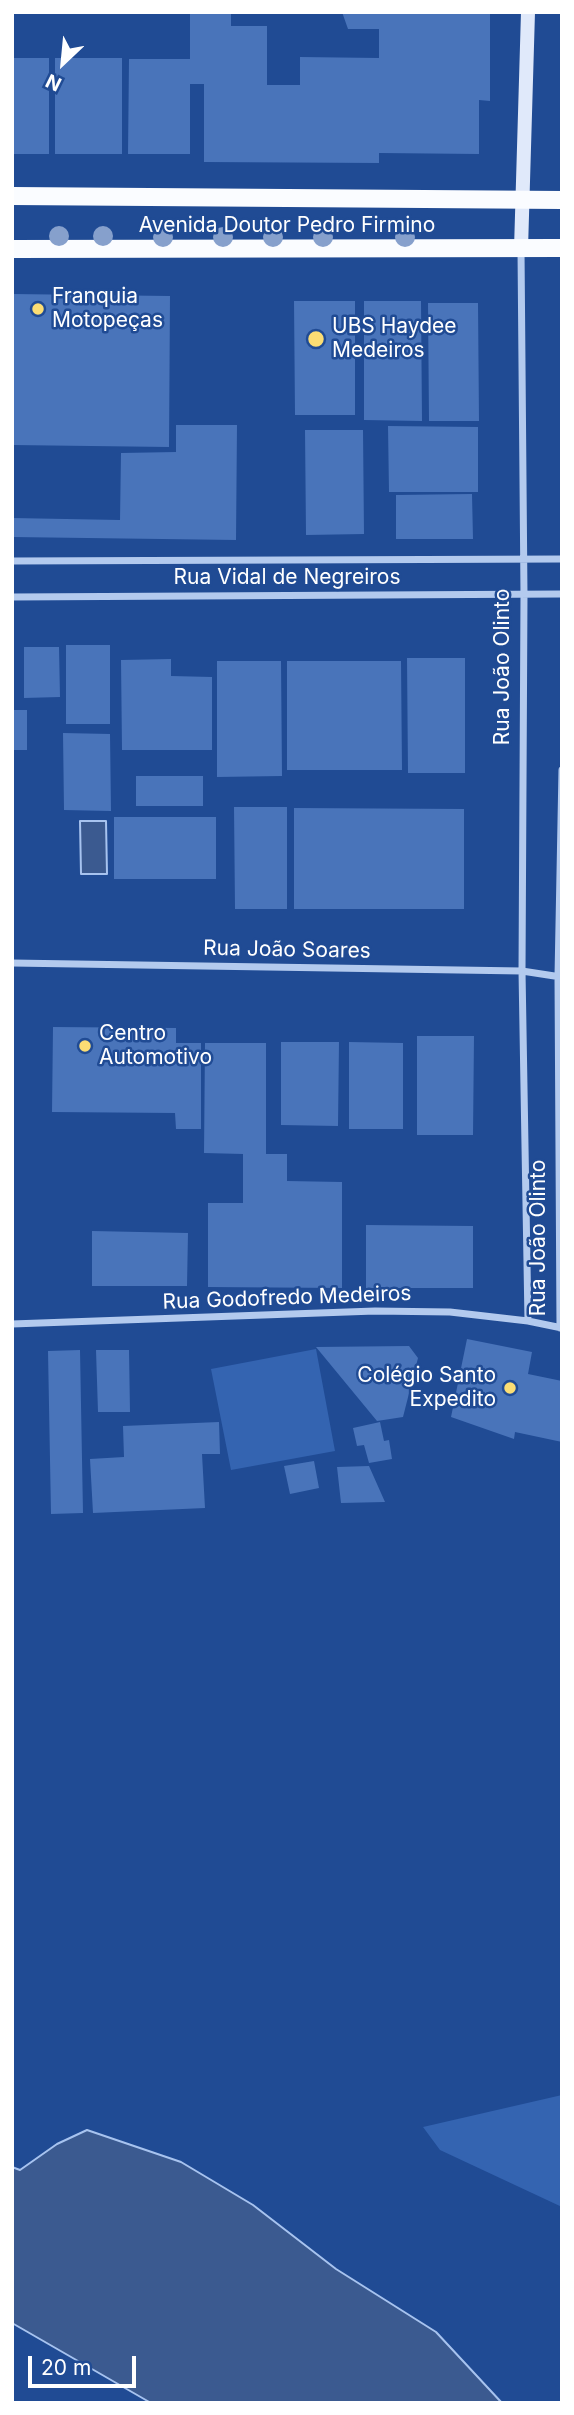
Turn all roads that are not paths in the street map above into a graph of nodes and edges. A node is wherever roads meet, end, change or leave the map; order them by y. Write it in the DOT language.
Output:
graph roads {
  1 [pos="528,12"];
  2 [pos="12,196"];
  3 [pos="521,200"];
  4 [pos="562,200"];
  5 [pos="12,248"];
  6 [pos="562,248"];
  7 [pos="521,249"];
  8 [pos="524,559"];
  9 [pos="562,559"];
  10 [pos="12,561"];
  11 [pos="524,594"];
  12 [pos="562,594"];
  13 [pos="12,597"];
  14 [pos="562,770"];
  15 [pos="12,963"];
  16 [pos="522,971"];
  17 [pos="560,976"];
  18 [pos="528,1321"];
  19 [pos="12,1324"];
  20 [pos="561,1328"];
  1 -- 3 [label="street, Rua João Olinto"];
  2 -- 3 [label="main road, Avenida Doutor Pedro Firmino"];
  3 -- 4 [label="main road, Avenida Doutor Pedro Firmino"];
  3 -- 7 [label="street, Rua João Olinto"];
  5 -- 7 [label="main road, Avenida Doutor Pedro Firmino"];
  6 -- 7 [label="main road, Avenida Doutor Pedro Firmino"];
  7 -- 8 [label="street, Rua João Olinto"];
  8 -- 9 [label="street, Rua Vidal de Negreiros"];
  8 -- 10 [label="street, Rua Vidal de Negreiros"];
  8 -- 11 [label="street, Rua João Olinto"];
  11 -- 12 [label="street, Rua Vidal de Negreiros"];
  11 -- 13 [label="street, Rua Vidal de Negreiros"];
  11 -- 16 [label="street, Rua João Olinto"];
  14 -- 17 [label="street, Rua João Olinto"];
  15 -- 16 [label="street, Rua João Soares"];
  16 -- 17 [label="street, Rua João Soares"];
  16 -- 18 [label="street, Rua João Olinto"];
  17 -- 20 [label="street, Rua João Olinto"];
  18 -- 19 [label="street, Rua Godofredo Medeiros"];
  18 -- 20 [label="street, Rua Godofredo Medeiros"];
}
